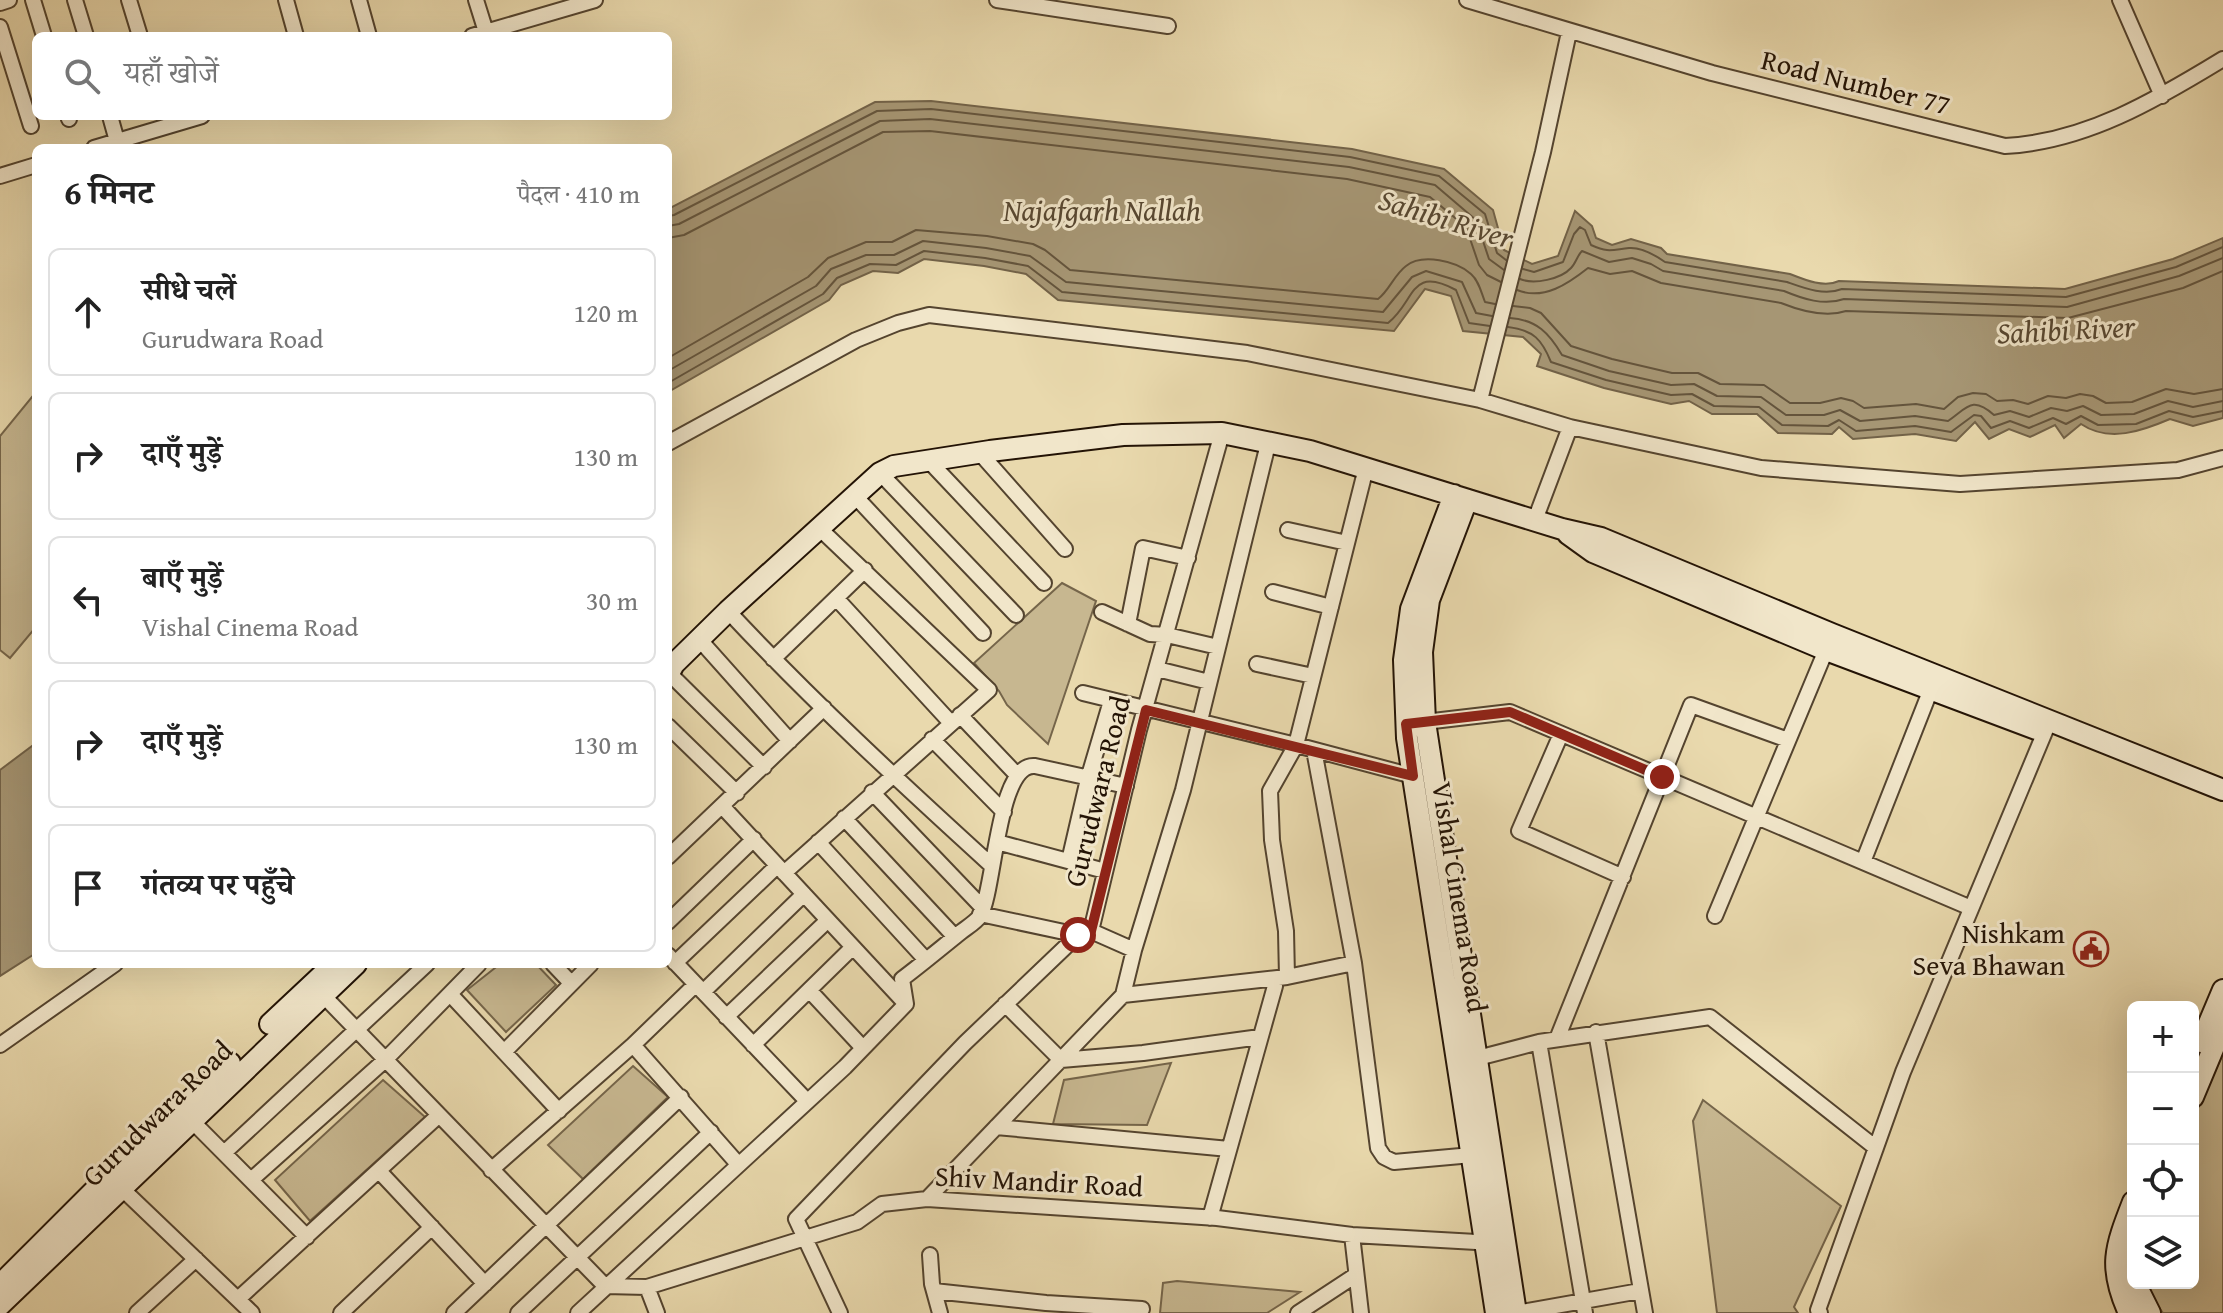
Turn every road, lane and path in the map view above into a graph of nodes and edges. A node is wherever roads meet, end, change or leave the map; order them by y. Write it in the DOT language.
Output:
graph roads {
  1 [pos="9,0"];
  2 [pos="33,0"];
  3 [pos="75,0"];
  4 [pos="129,0"];
  5 [pos="286,0"];
  6 [pos="359,0"];
  7 [pos="476,0"];
  8 [pos="595,0"];
  9 [pos="997,0"];
  10 [pos="1470,0"];
  11 [pos="2120,0"];
  12 [pos="0,3"];
  13 [pos="1168,26"];
  14 [pos="0,27"];
  15 [pos="43,32"];
  16 [pos="85,32"];
  17 [pos="139,32"];
  18 [pos="295,32"];
  19 [pos="368,32"];
  20 [pos="479,32"];
  21 [pos="486,32"];
  22 [pos="1569,32"];
  23 [pos="2223,59"];
  24 [pos="2162,96"];
  25 [pos="111,120"];
  26 [pos="166,121"];
  27 [pos="31,126"];
  28 [pos="117,141"];
  29 [pos="107,144"];
  30 [pos="32,166"];
  31 [pos="0,174"];
  32 [pos="1480,400"];
  33 [pos="1570,427"];
  34 [pos="1222,433"];
  35 [pos="672,441"];
  36 [pos="1268,444"];
  37 [pos="979,452"];
  38 [pos="2223,458"];
  39 [pos="928,460"];
  40 [pos="1366,468"];
  41 [pos="880,473"];
  42 [pos="854,495"];
  43 [pos="1461,497"];
  44 [pos="1535,520"];
  45 [pos="818,527"];
  46 [pos="1562,529"];
  47 [pos="1288,530"];
  48 [pos="1347,543"];
  49 [pos="1065,549"];
  50 [pos="1188,558"];
  51 [pos="865,570"];
  52 [pos="1044,583"];
  53 [pos="1273,592"];
  54 [pos="836,598"];
  55 [pos="1331,607"];
  56 [pos="728,611"];
  57 [pos="1102,612"];
  58 [pos="1016,615"];
  59 [pos="1128,624"];
  60 [pos="983,633"];
  61 [pos="1167,635"];
  62 [pos="699,639"];
  63 [pos="1218,647"];
  64 [pos="1826,650"];
  65 [pos="773,659"];
  66 [pos="1257,664"];
  67 [pos="672,668"];
  68 [pos="1157,669"];
  69 [pos="672,672"];
  70 [pos="1313,676"];
  71 [pos="1209,682"];
  72 [pos="1931,689"];
  73 [pos="1083,693"];
  74 [pos="1111,701"];
  75 [pos="824,708"];
  76 [pos="1146,710"];
  77 [pos="955,719"];
  78 [pos="1199,722"];
  79 [pos="1416,723"];
  80 [pos="2047,726"];
  81 [pos="672,730"];
  82 [pos="1561,734"];
  83 [pos="932,739"];
  84 [pos="1788,740"];
  85 [pos="790,741"];
  86 [pos="1296,745"];
  87 [pos="1314,750"];
  88 [pos="764,767"];
  89 [pos="1017,775"];
  90 [pos="893,776"];
  91 [pos="1413,776"];
  92 [pos="1662,777"];
  93 [pos="1088,779"];
  94 [pos="1126,786"];
  95 [pos="2211,790"];
  96 [pos="872,792"];
  97 [pos="737,793"];
  98 [pos="2223,804"];
  99 [pos="722,806"];
  100 [pos="1004,812"];
  101 [pos="1757,817"];
  102 [pos="844,818"];
  103 [pos="754,839"];
  104 [pos="818,842"];
  105 [pos="997,842"];
  106 [pos="672,853"];
  107 [pos="1069,861"];
  108 [pos="1863,862"];
  109 [pos="991,865"];
  110 [pos="781,870"];
  111 [pos="1105,871"];
  112 [pos="1623,877"];
  113 [pos="804,894"];
  114 [pos="1971,908"];
  115 [pos="981,910"];
  116 [pos="1715,916"];
  117 [pos="672,918"];
  118 [pos="828,920"];
  119 [pos="1084,933"];
  120 [pos="955,937"];
  121 [pos="853,947"];
  122 [pos="1134,950"];
  123 [pos="672,959"];
  124 [pos="926,960"];
  125 [pos="1354,963"];
  126 [pos="109,968"];
  127 [pos="331,968"];
  128 [pos="350,968"];
  129 [pos="423,968"];
  130 [pos="475,968"];
  131 [pos="557,968"];
  132 [pos="587,968"];
  133 [pos="1281,981"];
  134 [pos="571,983"];
  135 [pos="699,989"];
  136 [pos="317,990"];
  137 [pos="809,990"];
  138 [pos="2223,990"];
  139 [pos="450,994"];
  140 [pos="1123,995"];
  141 [pos="906,1004"];
  142 [pos="1005,1004"];
  143 [pos="726,1017"];
  144 [pos="2223,1025"];
  145 [pos="356,1032"];
  146 [pos="1596,1032"];
  147 [pos="1260,1037"];
  148 [pos="1557,1039"];
  149 [pos="1539,1042"];
  150 [pos="0,1045"];
  151 [pos="633,1045"];
  152 [pos="753,1045"];
  153 [pos="863,1048"];
  154 [pos="504,1052"];
  155 [pos="2199,1058"];
  156 [pos="1061,1060"];
  157 [pos="384,1061"];
  158 [pos="1467,1061"];
  159 [pos="2199,1062"];
  160 [pos="681,1097"];
  161 [pos="807,1101"];
  162 [pos="559,1111"];
  163 [pos="438,1116"];
  164 [pos="191,1120"];
  165 [pos="996,1127"];
  166 [pos="711,1132"];
  167 [pos="1876,1148"];
  168 [pos="1229,1149"];
  169 [pos="224,1153"];
  170 [pos="1472,1155"];
  171 [pos="738,1164"];
  172 [pos="491,1170"];
  173 [pos="379,1171"];
  174 [pos="251,1180"];
  175 [pos="115,1182"];
  176 [pos="927,1199"];
  177 [pos="1210,1218"];
  178 [pos="2127,1218"];
  179 [pos="545,1226"];
  180 [pos="432,1227"];
  181 [pos="1352,1235"];
  182 [pos="307,1237"];
  183 [pos="804,1237"];
  184 [pos="1495,1243"];
  185 [pos="930,1255"];
  186 [pos="576,1257"];
  187 [pos="196,1259"];
  188 [pos="2127,1260"];
  189 [pos="2127,1272"];
  190 [pos="1356,1275"];
  191 [pos="485,1284"];
  192 [pos="0,1285"];
  193 [pos="605,1286"];
  194 [pos="647,1287"];
  195 [pos="2139,1289"];
  196 [pos="934,1291"];
  197 [pos="1640,1291"];
  198 [pos="238,1299"];
  199 [pos="0,1305"];
  200 [pos="1584,1307"];
  201 [pos="249,1312"];
  202 [pos="1141,1312"];
  203 [pos="137,1313"];
  204 [pos="341,1313"];
  205 [pos="454,1313"];
  206 [pos="518,1313"];
  207 [pos="578,1313"];
  208 [pos="657,1313"];
  209 [pos="840,1313"];
  210 [pos="940,1313"];
  211 [pos="1298,1313"];
  212 [pos="1361,1313"];
  213 [pos="1496,1313"];
  214 [pos="1516,1313"];
  215 [pos="1645,1313"];
  216 [pos="1820,1313"];
  217 [pos="2129,1313"];
  218 [pos="2150,1313"];
  1 -- 12 [label="street"];
  2 -- 15 [label="street"];
  3 -- 16 [label="street"];
  4 -- 17 [label="street"];
  5 -- 18 [label="street"];
  6 -- 19 [label="street"];
  7 -- 20 [label="street"];
  8 -- 21 [label="street"];
  9 -- 13 [label="street"];
  10 -- 22 [label="street, Road Number 77"];
  11 -- 24 [label="street"];
  14 -- 27 [label="street"];
  22 -- 24 [label="street, Road Number 77"];
  22 -- 32 [label="street"];
  23 -- 24 [label="street, Road Number 77"];
  25 -- 28 [label="street"];
  26 -- 28 [label="street"];
  28 -- 29 [label="street"];
  30 -- 31 [label="street"];
  32 -- 33 [label="street"];
  32 -- 35 [label="street"];
  33 -- 38 [label="street"];
  33 -- 44 [label="street"];
  34 -- 36 [label="street"];
  34 -- 37 [label="street"];
  34 -- 50 [label="street, Gurudwara Road"];
  36 -- 40 [label="street"];
  36 -- 63 [label="street"];
  37 -- 39 [label="street"];
  37 -- 49 [label="street"];
  39 -- 41 [label="street"];
  39 -- 52 [label="street"];
  40 -- 43 [label="street"];
  40 -- 48 [label="street"];
  41 -- 42 [label="street"];
  41 -- 58 [label="street"];
  42 -- 45 [label="street"];
  42 -- 60 [label="street"];
  43 -- 44 [label="street"];
  43 -- 79 [label="street, Vishal Cinema Road"];
  44 -- 46 [label="street"];
  45 -- 51 [label="street"];
  45 -- 56 [label="street"];
  46 -- 64 [label="street"];
  46 -- 80 [label="street"];
  47 -- 48 [label="street"];
  48 -- 55 [label="street"];
  50 -- 59 [label="street"];
  50 -- 61 [label="street, Gurudwara Road"];
  51 -- 54 [label="street"];
  51 -- 77 [label="street"];
  53 -- 55 [label="street"];
  54 -- 65 [label="street"];
  54 -- 77 [label="street"];
  55 -- 70 [label="street"];
  56 -- 62 [label="street"];
  56 -- 65 [label="street"];
  57 -- 59 [label="street"];
  59 -- 61 [label="street"];
  61 -- 63 [label="street"];
  61 -- 68 [label="street, Gurudwara Road"];
  62 -- 67 [label="street"];
  62 -- 85 [label="street"];
  63 -- 71 [label="street"];
  64 -- 72 [label="street"];
  64 -- 84 [label="street"];
  65 -- 75 [label="street"];
  66 -- 70 [label="street"];
  68 -- 71 [label="street"];
  68 -- 76 [label="street, Gurudwara Road"];
  69 -- 88 [label="street"];
  70 -- 86 [label="street"];
  71 -- 78 [label="street"];
  72 -- 80 [label="street"];
  72 -- 108 [label="street"];
  73 -- 74 [label="street"];
  74 -- 76 [label="street"];
  74 -- 93 [label="street"];
  75 -- 85 [label="street"];
  75 -- 90 [label="street"];
  76 -- 78 [label="street"];
  76 -- 94 [label="street, Gurudwara Road"];
  77 -- 83 [label="street"];
  77 -- 89 [label="street"];
  78 -- 86 [label="street"];
  78 -- 122 [label="street"];
  79 -- 82 [label="street"];
  79 -- 91 [label="street, Vishal Cinema Road"];
  79 -- 158 [label="street, Vishal Cinema Road"];
  80 -- 95 [label="street"];
  80 -- 114 [label="street"];
  81 -- 97 [label="street"];
  82 -- 92 [label="street"];
  82 -- 112 [label="street"];
  83 -- 90 [label="street"];
  83 -- 100 [label="street"];
  84 -- 92 [label="street"];
  84 -- 101 [label="street"];
  85 -- 88 [label="street"];
  86 -- 87 [label="street"];
  86 -- 133 [label="street"];
  87 -- 91 [label="street"];
  87 -- 125 [label="street"];
  88 -- 97 [label="street"];
  89 -- 93 [label="street"];
  89 -- 100 [label="street"];
  90 -- 96 [label="street"];
  90 -- 109 [label="street"];
  91 -- 158 [label="street, Vishal Cinema Road"];
  92 -- 101 [label="street"];
  92 -- 112 [label="street"];
  93 -- 94 [label="street"];
  93 -- 107 [label="street"];
  94 -- 111 [label="street, Gurudwara Road"];
  95 -- 98 [label="street"];
  96 -- 102 [label="street"];
  96 -- 115 [label="street"];
  97 -- 99 [label="street"];
  99 -- 103 [label="street"];
  99 -- 106 [label="street"];
  100 -- 105 [label="street"];
  101 -- 108 [label="street"];
  101 -- 116 [label="street"];
  102 -- 104 [label="street"];
  102 -- 120 [label="street"];
  103 -- 110 [label="street"];
  103 -- 117 [label="street"];
  104 -- 110 [label="street"];
  104 -- 124 [label="street"];
  105 -- 107 [label="street"];
  105 -- 109 [label="street"];
  107 -- 111 [label="street"];
  108 -- 114 [label="street"];
  109 -- 115 [label="street"];
  110 -- 113 [label="street"];
  110 -- 123 [label="street"];
  111 -- 119 [label="street, Gurudwara Road"];
  112 -- 148 [label="street"];
  113 -- 118 [label="street"];
  113 -- 135 [label="street"];
  114 -- 167 [label="street"];
  115 -- 119 [label="street"];
  115 -- 120 [label="street"];
  118 -- 121 [label="street"];
  118 -- 143 [label="street"];
  119 -- 122 [label="street"];
  119 -- 142 [label="street"];
  120 -- 124 [label="street"];
  121 -- 137 [label="street"];
  121 -- 141 [label="street"];
  122 -- 140 [label="street"];
  123 -- 135 [label="street"];
  124 -- 141 [label="street"];
  125 -- 133 [label="street"];
  125 -- 170 [label="street"];
  126 -- 150 [label="street"];
  127 -- 136 [label="street, Gurudwara Road"];
  128 -- 136 [label="street, Gurudwara Road"];
  129 -- 145 [label="street"];
  130 -- 139 [label="street"];
  131 -- 134 [label="street"];
  132 -- 134 [label="street"];
  133 -- 140 [label="street"];
  133 -- 147 [label="street"];
  134 -- 154 [label="street"];
  135 -- 143 [label="street"];
  135 -- 151 [label="street"];
  136 -- 145 [label="street"];
  136 -- 164 [label="street, Gurudwara Road"];
  136 -- 175 [label="street, Gurudwara Road"];
  137 -- 152 [label="street"];
  137 -- 153 [label="street"];
  138 -- 155 [label="street"];
  139 -- 154 [label="street"];
  139 -- 157 [label="street"];
  140 -- 156 [label="street"];
  141 -- 153 [label="street"];
  142 -- 156 [label="street"];
  142 -- 183 [label="street"];
  143 -- 152 [label="street"];
  144 -- 159 [label="street"];
  145 -- 157 [label="street"];
  145 -- 169 [label="street"];
  146 -- 148 [label="street"];
  146 -- 167 [label="street"];
  146 -- 197 [label="street"];
  147 -- 156 [label="street"];
  147 -- 168 [label="street"];
  148 -- 149 [label="street"];
  149 -- 158 [label="street"];
  149 -- 200 [label="street"];
  151 -- 160 [label="street"];
  151 -- 162 [label="street"];
  152 -- 161 [label="street"];
  153 -- 161 [label="street"];
  154 -- 162 [label="street"];
  156 -- 165 [label="street"];
  157 -- 163 [label="street"];
  157 -- 174 [label="street"];
  158 -- 170 [label="street, Vishal Cinema Road"];
  158 -- 184 [label="street, Vishal Cinema Road"];
  160 -- 166 [label="street"];
  160 -- 179 [label="street"];
  161 -- 171 [label="street"];
  162 -- 172 [label="street"];
  163 -- 172 [label="street"];
  163 -- 173 [label="street"];
  164 -- 169 [label="street"];
  164 -- 175 [label="street, Gurudwara Road"];
  165 -- 168 [label="street"];
  165 -- 176 [label="street"];
  166 -- 171 [label="street"];
  166 -- 186 [label="street"];
  167 -- 216 [label="street"];
  168 -- 177 [label="street"];
  169 -- 174 [label="street"];
  170 -- 184 [label="street, Vishal Cinema Road"];
  171 -- 193 [label="street"];
  172 -- 179 [label="street"];
  173 -- 180 [label="street"];
  173 -- 182 [label="street"];
  174 -- 182 [label="street"];
  175 -- 187 [label="street"];
  175 -- 192 [label="street, Gurudwara Road"];
  175 -- 199 [label="street, Gurudwara Road"];
  176 -- 177 [label="street, Shiv Mandir Road"];
  176 -- 183 [label="street, Shiv Mandir Road"];
  177 -- 181 [label="street, Shiv Mandir Road"];
  178 -- 188 [label="street"];
  179 -- 186 [label="street"];
  179 -- 191 [label="street"];
  180 -- 191 [label="street"];
  180 -- 204 [label="street"];
  181 -- 184 [label="street, Shiv Mandir Road"];
  181 -- 190 [label="street"];
  182 -- 198 [label="street"];
  183 -- 194 [label="street, Shiv Mandir Road"];
  183 -- 209 [label="street"];
  184 -- 213 [label="street, Vishal Cinema Road"];
  184 -- 214 [label="street, Vishal Cinema Road"];
  185 -- 196 [label="street"];
  186 -- 193 [label="street"];
  186 -- 206 [label="street"];
  187 -- 198 [label="street"];
  187 -- 203 [label="street"];
  189 -- 217 [label="street"];
  190 -- 211 [label="street"];
  190 -- 212 [label="street"];
  191 -- 205 [label="street"];
  193 -- 194 [label="street, Shiv Mandir Road"];
  193 -- 207 [label="street"];
  194 -- 208 [label="street"];
  195 -- 218 [label="street"];
  196 -- 202 [label="street"];
  196 -- 210 [label="street"];
  197 -- 200 [label="street"];
  197 -- 215 [label="street"];
  198 -- 201 [label="street"];
  200 -- 214 [label="street"];
}
